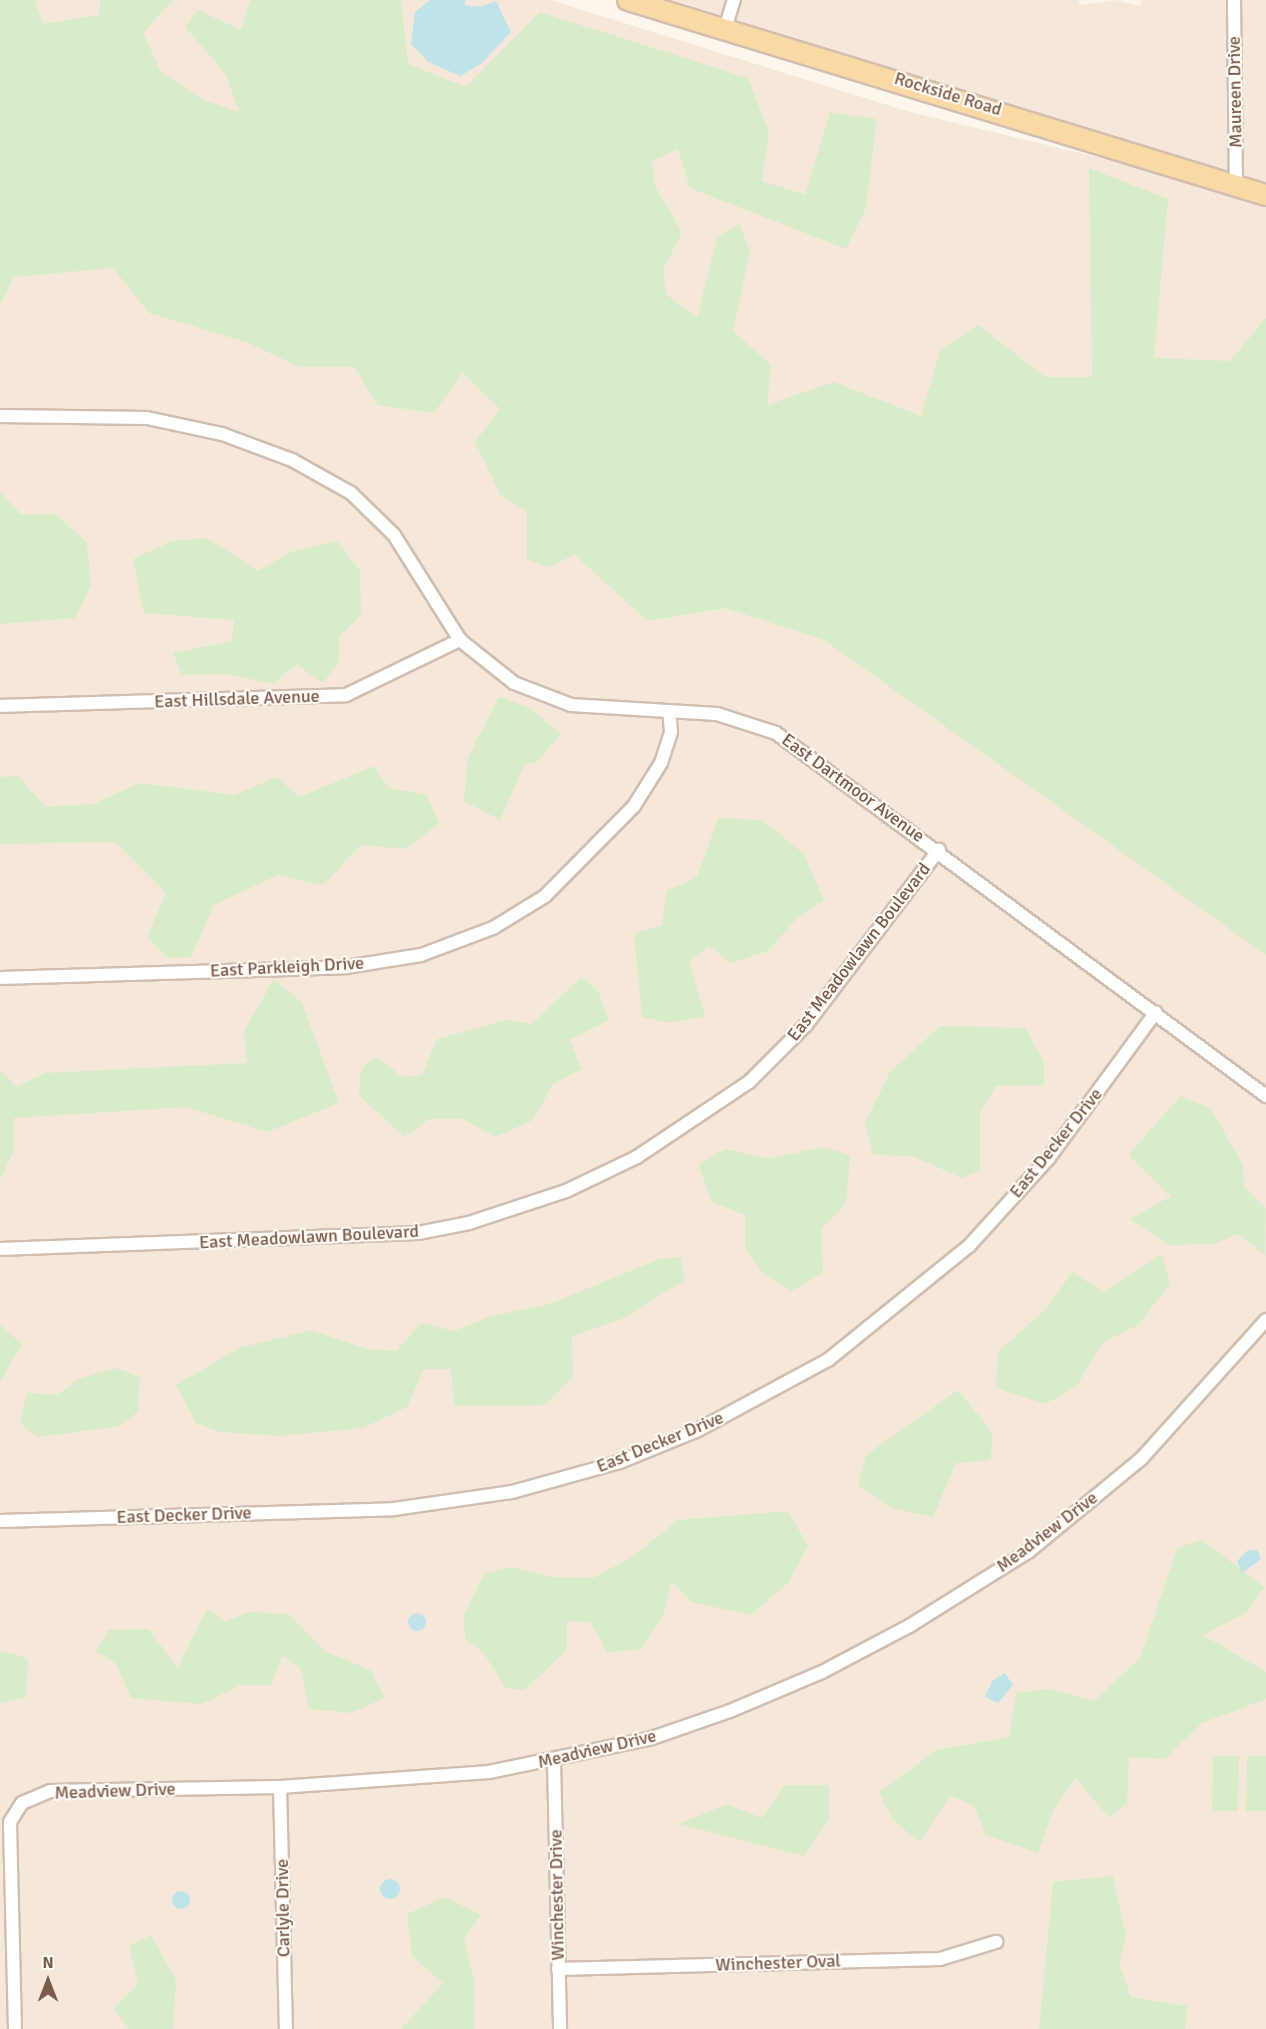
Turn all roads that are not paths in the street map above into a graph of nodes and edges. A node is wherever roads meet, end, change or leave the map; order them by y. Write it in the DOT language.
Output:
graph roads {
  1 [pos="628,0"];
  2 [pos="734,0"];
  3 [pos="1234,0"];
  4 [pos="725,29"];
  5 [pos="1236,184"];
  6 [pos="1266,195"];
  7 [pos="0,416"];
  8 [pos="460,640"];
  9 [pos="0,706"];
  10 [pos="669,711"];
  11 [pos="939,850"];
  12 [pos="0,978"];
  13 [pos="1156,1011"];
  14 [pos="1266,1096"];
  15 [pos="0,1249"];
  16 [pos="1266,1320"];
  17 [pos="0,1521"];
  18 [pos="554,1761"];
  19 [pos="280,1787"];
  20 [pos="996,1942"];
  21 [pos="558,1969"];
  22 [pos="15,2029"];
  23 [pos="286,2029"];
  24 [pos="560,2029"];
  1 -- 4 [label="main road, Rockside Road"];
  2 -- 4 [label="street"];
  3 -- 5 [label="street, Maureen Drive"];
  4 -- 5 [label="main road, Rockside Road"];
  5 -- 6 [label="main road, Rockside Road"];
  7 -- 8 [label="street, East Dartmoor Avenue"];
  8 -- 9 [label="street, East Hillsdale Avenue"];
  8 -- 10 [label="street, East Dartmoor Avenue"];
  10 -- 11 [label="street, East Dartmoor Avenue"];
  10 -- 12 [label="street, East Parkleigh Drive"];
  11 -- 13 [label="street, East Dartmoor Avenue"];
  11 -- 15 [label="street, East Meadowlawn Boulevard"];
  13 -- 14 [label="street, East Dartmoor Avenue"];
  13 -- 17 [label="street, East Decker Drive"];
  16 -- 18 [label="street, Meadview Drive"];
  18 -- 19 [label="street, Meadview Drive"];
  18 -- 21 [label="street, Winchester Drive"];
  19 -- 22 [label="street, Meadview Drive"];
  19 -- 23 [label="street, Carlyle Drive"];
  20 -- 21 [label="street, Winchester Oval"];
  21 -- 24 [label="street, Winchester Drive"];
}
